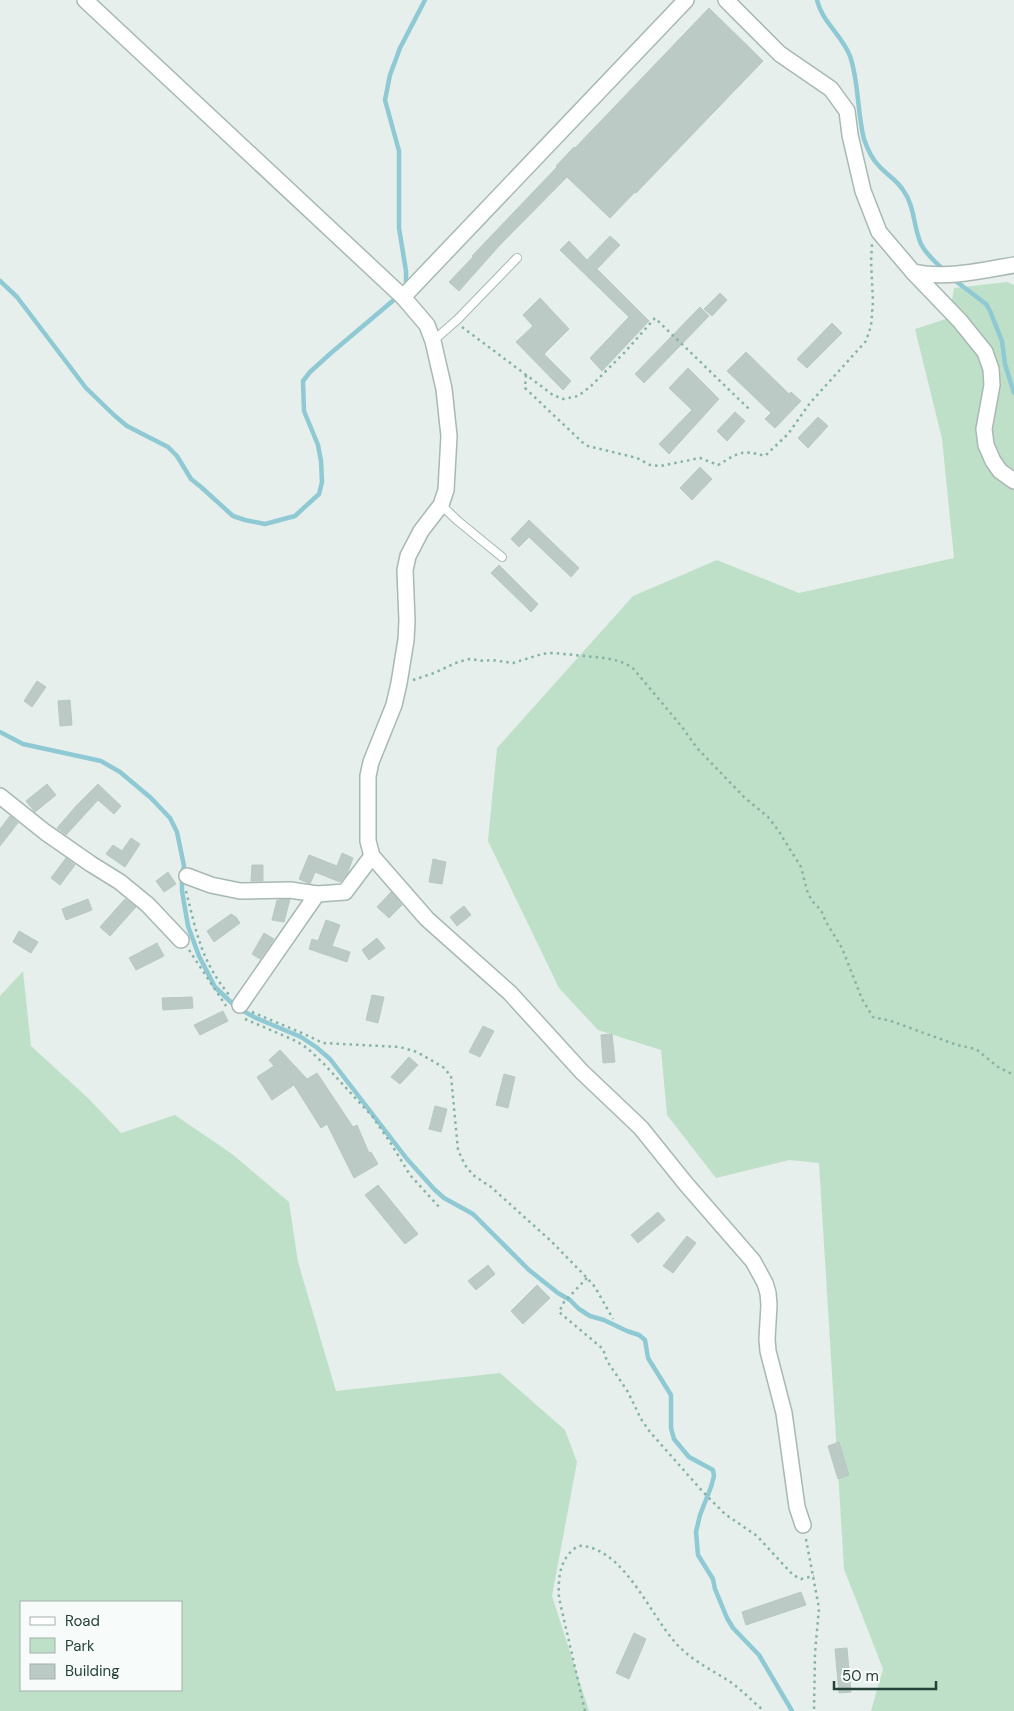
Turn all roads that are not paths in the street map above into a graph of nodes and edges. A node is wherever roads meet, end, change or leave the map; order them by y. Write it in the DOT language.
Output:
graph roads {
  1 [pos="84,0"];
  2 [pos="686,0"];
  3 [pos="726,0"];
  4 [pos="517,258"];
  5 [pos="1014,265"];
  6 [pos="913,272"];
  7 [pos="403,297"];
  8 [pos="433,341"];
  9 [pos="1014,481"];
  10 [pos="441,505"];
  11 [pos="502,557"];
  12 [pos="0,796"];
  13 [pos="372,856"];
  14 [pos="187,876"];
  15 [pos="317,894"];
  16 [pos="181,940"];
  17 [pos="235,1010"];
  18 [pos="803,1525"];
  1 -- 7 [label="street"];
  2 -- 7 [label="street"];
  3 -- 6 [label="street"];
  4 -- 8 [label="lane"];
  5 -- 6 [label="street"];
  6 -- 9 [label="street"];
  7 -- 8 [label="street"];
  8 -- 10 [label="street"];
  10 -- 11 [label="lane"];
  10 -- 13 [label="street"];
  12 -- 16 [label="street"];
  13 -- 15 [label="street"];
  13 -- 18 [label="street"];
  14 -- 15 [label="street"];
  15 -- 17 [label="street"];
}
